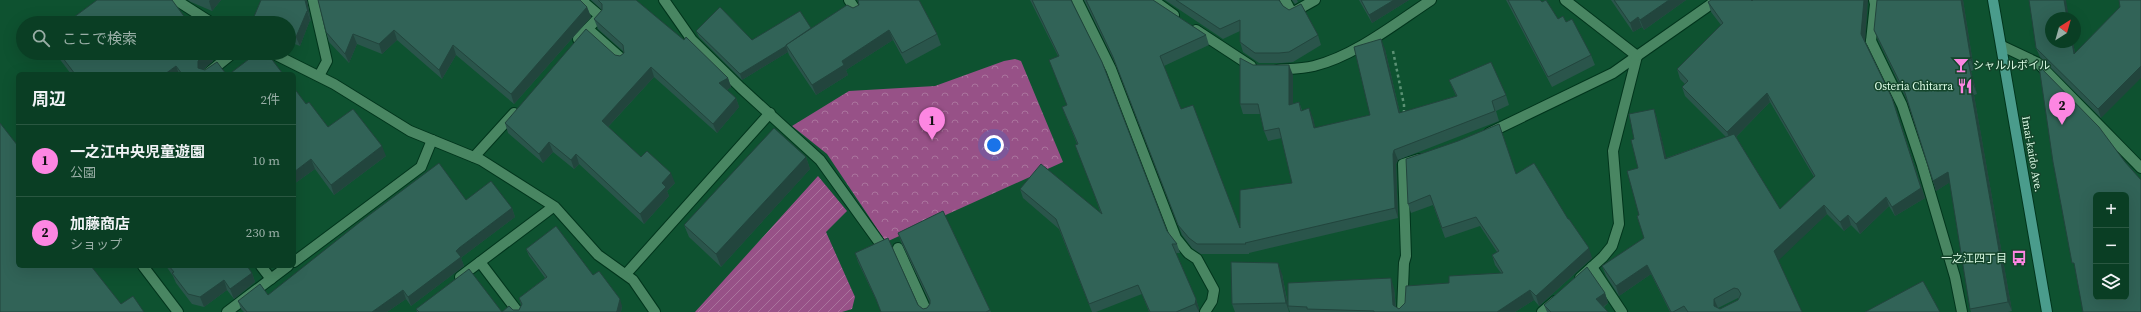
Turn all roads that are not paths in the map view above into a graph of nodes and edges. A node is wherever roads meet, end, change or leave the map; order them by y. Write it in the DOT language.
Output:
graph roads {
  1 [pos="176,0"];
  2 [pos="312,0"];
  3 [pos="581,0"];
  4 [pos="664,0"];
  5 [pos="849,0"];
  6 [pos="1077,0"];
  7 [pos="1153,0"];
  8 [pos="1285,0"];
  9 [pos="1315,0"];
  10 [pos="1431,0"];
  11 [pos="1565,0"];
  12 [pos="1717,0"];
  13 [pos="1874,0"];
  14 [pos="1993,0"];
  15 [pos="857,12"];
  16 [pos="201,16"];
  17 [pos="588,29"];
  18 [pos="2002,46"];
  19 [pos="571,48"];
  20 [pos="1638,56"];
  21 [pos="225,60"];
  22 [pos="286,60"];
  23 [pos="622,60"];
  24 [pos="210,72"];
  25 [pos="319,76"];
  26 [pos="523,104"];
  27 [pos="770,113"];
  28 [pos="1482,136"];
  29 [pos="432,140"];
  30 [pos="1427,156"];
  31 [pos="474,157"];
  32 [pos="2141,168"];
  33 [pos="553,207"];
  34 [pos="879,242"];
  35 [pos="898,248"];
  36 [pos="296,261"];
  37 [pos="480,262"];
  38 [pos="1592,267"];
  39 [pos="145,268"];
  40 [pos="263,268"];
  41 [pos="285,268"];
  42 [pos="626,274"];
  43 [pos="271,279"];
  44 [pos="450,285"];
  45 [pos="178,312"];
  46 [pos="227,312"];
  47 [pos="518,312"];
  48 [pos="655,312"];
  49 [pos="927,312"];
  50 [pos="1205,312"];
  51 [pos="1402,312"];
  52 [pos="1542,312"];
  53 [pos="1622,312"];
  54 [pos="1962,312"];
  55 [pos="2047,312"];
  1 -- 16 [label="street"];
  2 -- 25 [label="street"];
  3 -- 17 [label="street"];
  4 -- 27 [label="street"];
  5 -- 15 [label="street"];
  6 -- 50 [label="street"];
  7 -- 10 [label="street"];
  8 -- 9 [label="street"];
  11 -- 20 [label="street"];
  12 -- 20 [label="street"];
  13 -- 54 [label="street"];
  14 -- 18 [label="street, Imai-kaido Ave."];
  17 -- 19 [label="street"];
  17 -- 23 [label="street"];
  18 -- 32 [label="street"];
  18 -- 55 [label="street, Imai-kaido Ave."];
  20 -- 28 [label="street"];
  20 -- 38 [label="street"];
  21 -- 24 [label="street"];
  22 -- 25 [label="street"];
  25 -- 29 [label="street"];
  26 -- 31 [label="street"];
  27 -- 34 [label="street"];
  27 -- 42 [label="street"];
  29 -- 31 [label="street"];
  29 -- 36 [label="street"];
  30 -- 51 [label="street"];
  31 -- 33 [label="street"];
  33 -- 37 [label="street"];
  33 -- 42 [label="street"];
  35 -- 49 [label="street"];
  37 -- 44 [label="street"];
  37 -- 47 [label="street"];
  38 -- 52 [label="street"];
  38 -- 53 [label="street"];
  39 -- 45 [label="street"];
  40 -- 43 [label="street"];
  41 -- 43 [label="street"];
  42 -- 48 [label="street"];
  43 -- 46 [label="street"];
}
